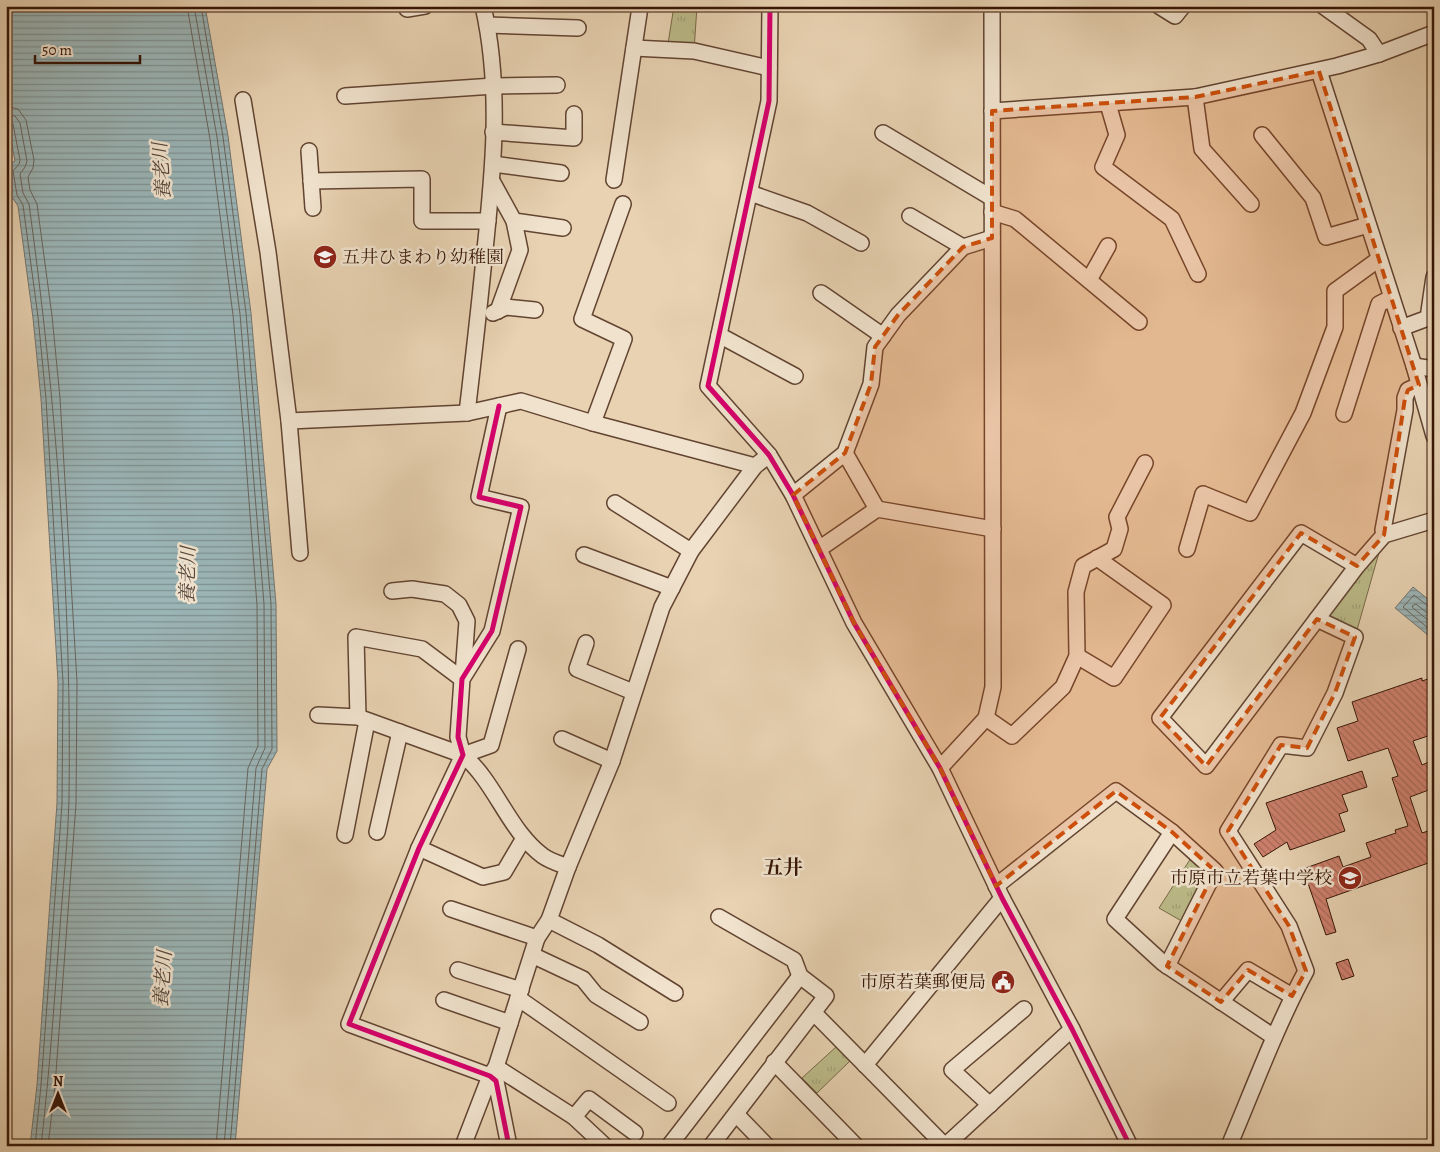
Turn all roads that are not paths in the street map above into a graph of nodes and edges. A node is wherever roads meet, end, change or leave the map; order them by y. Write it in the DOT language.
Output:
graph roads {
  1 [pos="425,6"];
  2 [pos="483,6"];
  3 [pos="770,6"];
  4 [pos="992,6"];
  5 [pos="1159,6"];
  6 [pos="1183,6"];
  7 [pos="1323,6"];
  8 [pos="640,8"];
  9 [pos="407,9"];
  10 [pos="487,25"];
  11 [pos="578,28"];
  12 [pos="1434,32"];
  13 [pos="634,48"];
  14 [pos="1379,54"];
  15 [pos="770,68"];
  16 [pos="1319,71"];
  17 [pos="557,85"];
  18 [pos="494,86"];
  19 [pos="345,96"];
  20 [pos="1195,97"];
  21 [pos="243,100"];
  22 [pos="1108,104"];
  23 [pos="992,112"];
  24 [pos="574,114"];
  25 [pos="493,132"];
  26 [pos="883,133"];
  27 [pos="1262,134"];
  28 [pos="308,151"];
  29 [pos="493,164"];
  30 [pos="561,172"];
  31 [pos="614,180"];
  32 [pos="311,181"];
  33 [pos="492,181"];
  34 [pos="750,193"];
  35 [pos="622,204"];
  36 [pos="1251,204"];
  37 [pos="992,205"];
  38 [pos="313,208"];
  39 [pos="910,216"];
  40 [pos="488,221"];
  41 [pos="514,221"];
  42 [pos="1368,225"];
  43 [pos="563,228"];
  44 [pos="992,238"];
  45 [pos="861,243"];
  46 [pos="1108,246"];
  47 [pos="963,247"];
  48 [pos="1379,259"];
  49 [pos="1198,274"];
  50 [pos="1089,280"];
  51 [pos="1433,282"];
  52 [pos="821,293"];
  53 [pos="1391,298"];
  54 [pos="535,310"];
  55 [pos="498,311"];
  56 [pos="478,320"];
  57 [pos="1139,322"];
  58 [pos="1402,328"];
  59 [pos="719,335"];
  60 [pos="883,336"];
  61 [pos="1414,366"];
  62 [pos="1434,370"];
  63 [pos="795,376"];
  64 [pos="1419,385"];
  65 [pos="499,406"];
  66 [pos="467,413"];
  67 [pos="1344,414"];
  68 [pos="1430,414"];
  69 [pos="289,421"];
  70 [pos="593,423"];
  71 [pos="1434,436"];
  72 [pos="845,453"];
  73 [pos="770,455"];
  74 [pos="1145,463"];
  75 [pos="755,466"];
  76 [pos="793,495"];
  77 [pos="615,504"];
  78 [pos="877,509"];
  79 [pos="1434,520"];
  80 [pos="993,529"];
  81 [pos="1384,535"];
  82 [pos="819,549"];
  83 [pos="1187,549"];
  84 [pos="691,551"];
  85 [pos="300,553"];
  86 [pos="584,555"];
  87 [pos="1097,558"];
  88 [pos="1357,566"];
  89 [pos="672,588"];
  90 [pos="392,591"];
  91 [pos="1317,619"];
  92 [pos="586,643"];
  93 [pos="518,649"];
  94 [pos="1077,656"];
  95 [pos="462,679"];
  96 [pos="633,692"];
  97 [pos="318,715"];
  98 [pos="986,718"];
  99 [pos="363,719"];
  100 [pos="400,732"];
  101 [pos="562,739"];
  102 [pos="463,755"];
  103 [pos="612,761"];
  104 [pos="940,768"];
  105 [pos="377,832"];
  106 [pos="1172,832"];
  107 [pos="345,835"];
  108 [pos="524,838"];
  109 [pos="419,848"];
  110 [pos="568,867"];
  111 [pos="999,892"];
  112 [pos="451,909"];
  113 [pos="719,917"];
  114 [pos="549,920"];
  115 [pos="537,938"];
  116 [pos="532,955"];
  117 [pos="1167,966"];
  118 [pos="458,970"];
  119 [pos="800,976"];
  120 [pos="675,993"];
  121 [pos="519,994"];
  122 [pos="1292,996"];
  123 [pos="444,1000"];
  124 [pos="1222,1002"];
  125 [pos="1024,1009"];
  126 [pos="814,1013"];
  127 [pos="640,1022"];
  128 [pos="510,1023"];
  129 [pos="1072,1029"];
  130 [pos="1274,1037"];
  131 [pos="774,1062"];
  132 [pos="865,1064"];
  133 [pos="493,1072"];
  134 [pos="668,1103"];
  135 [pos="990,1105"];
  136 [pos="736,1114"];
  137 [pos="574,1117"];
  138 [pos="635,1133"];
  139 [pos="463,1146"];
  140 [pos="509,1146"];
  141 [pos="605,1146"];
  142 [pos="669,1146"];
  143 [pos="711,1146"];
  144 [pos="767,1146"];
  145 [pos="856,1146"];
  146 [pos="945,1146"];
  147 [pos="1130,1146"];
  148 [pos="1229,1146"];
  1 -- 9 [label="street"];
  2 -- 10 [label="street"];
  3 -- 15 [label="street"];
  4 -- 23 [label="street"];
  5 -- 6 [label="street"];
  7 -- 14 [label="street"];
  8 -- 13 [label="street"];
  10 -- 11 [label="street"];
  10 -- 18 [label="street"];
  12 -- 14 [label="street"];
  13 -- 15 [label="street"];
  13 -- 31 [label="street"];
  14 -- 16 [label="street"];
  15 -- 34 [label="street"];
  16 -- 20 [label="street"];
  16 -- 42 [label="street"];
  17 -- 18 [label="street"];
  18 -- 19 [label="street"];
  18 -- 25 [label="street"];
  20 -- 22 [label="street"];
  20 -- 36 [label="street"];
  21 -- 69 [label="street"];
  22 -- 23 [label="street"];
  22 -- 49 [label="street"];
  23 -- 37 [label="street"];
  24 -- 25 [label="street"];
  25 -- 29 [label="street"];
  26 -- 37 [label="street"];
  27 -- 42 [label="street"];
  28 -- 32 [label="street"];
  29 -- 30 [label="street"];
  29 -- 33 [label="street"];
  32 -- 38 [label="street"];
  32 -- 40 [label="street"];
  33 -- 40 [label="street"];
  33 -- 41 [label="street"];
  34 -- 45 [label="street"];
  34 -- 59 [label="street"];
  35 -- 70 [label="street"];
  37 -- 44 [label="street"];
  37 -- 50 [label="street"];
  39 -- 47 [label="street"];
  40 -- 56 [label="street"];
  41 -- 43 [label="street"];
  41 -- 55 [label="street"];
  42 -- 48 [label="street"];
  44 -- 47 [label="street"];
  44 -- 80 [label="street"];
  46 -- 50 [label="street"];
  47 -- 60 [label="street"];
  48 -- 53 [label="street"];
  48 -- 83 [label="street"];
  50 -- 57 [label="street"];
  51 -- 58 [label="street"];
  52 -- 60 [label="street"];
  53 -- 58 [label="street"];
  53 -- 67 [label="street"];
  54 -- 55 [label="street"];
  55 -- 56 [label="street"];
  56 -- 66 [label="street"];
  58 -- 61 [label="street"];
  59 -- 63 [label="street"];
  59 -- 73 [label="street"];
  60 -- 72 [label="street"];
  61 -- 62 [label="street"];
  61 -- 64 [label="street"];
  64 -- 68 [label="street"];
  64 -- 81 [label="street"];
  65 -- 66 [label="street"];
  65 -- 70 [label="street"];
  65 -- 95 [label="street"];
  66 -- 69 [label="street"];
  68 -- 71 [label="street"];
  69 -- 85 [label="street"];
  70 -- 75 [label="street"];
  72 -- 76 [label="street"];
  72 -- 78 [label="street"];
  73 -- 75 [label="street"];
  73 -- 76 [label="street"];
  74 -- 87 [label="street"];
  75 -- 84 [label="street"];
  76 -- 82 [label="street"];
  77 -- 84 [label="street"];
  78 -- 80 [label="street"];
  78 -- 82 [label="street"];
  79 -- 81 [label="street"];
  80 -- 98 [label="street"];
  81 -- 88 [label="street"];
  82 -- 104 [label="street"];
  84 -- 89 [label="street"];
  86 -- 89 [label="street"];
  87 -- 94 [label="street"];
  87 -- 94 [label="street"];
  88 -- 91 [label="street"];
  88 -- 91 [label="street"];
  89 -- 96 [label="street"];
  90 -- 95 [label="street"];
  91 -- 122 [label="street"];
  92 -- 96 [label="street"];
  93 -- 102 [label="street"];
  94 -- 98 [label="street"];
  95 -- 99 [label="street"];
  95 -- 102 [label="street"];
  96 -- 103 [label="street"];
  97 -- 99 [label="street"];
  98 -- 104 [label="street"];
  99 -- 100 [label="street"];
  99 -- 107 [label="street"];
  100 -- 102 [label="street"];
  100 -- 105 [label="street"];
  101 -- 103 [label="street"];
  102 -- 108 [label="street"];
  102 -- 109 [label="street"];
  103 -- 110 [label="street"];
  104 -- 111 [label="street"];
  106 -- 111 [label="street"];
  106 -- 117 [label="street"];
  106 -- 117 [label="street"];
  108 -- 109 [label="street"];
  108 -- 110 [label="street"];
  109 -- 133 [label="street"];
  110 -- 114 [label="street"];
  111 -- 129 [label="street"];
  111 -- 132 [label="street"];
  112 -- 115 [label="street"];
  113 -- 119 [label="street"];
  114 -- 115 [label="street"];
  114 -- 120 [label="street"];
  115 -- 116 [label="street"];
  116 -- 121 [label="street"];
  116 -- 127 [label="street"];
  117 -- 124 [label="street"];
  118 -- 121 [label="street"];
  119 -- 126 [label="street"];
  119 -- 142 [label="street"];
  121 -- 128 [label="street"];
  121 -- 134 [label="street"];
  122 -- 124 [label="street"];
  122 -- 130 [label="street"];
  123 -- 128 [label="street"];
  124 -- 130 [label="street"];
  125 -- 135 [label="street"];
  126 -- 131 [label="street"];
  126 -- 132 [label="street"];
  128 -- 133 [label="street"];
  129 -- 135 [label="street"];
  129 -- 147 [label="street"];
  130 -- 148 [label="street"];
  131 -- 136 [label="street"];
  131 -- 145 [label="street"];
  132 -- 146 [label="street"];
  133 -- 137 [label="street"];
  133 -- 139 [label="street"];
  133 -- 140 [label="street"];
  135 -- 146 [label="street"];
  136 -- 143 [label="street"];
  136 -- 144 [label="street"];
  137 -- 138 [label="street"];
  137 -- 141 [label="street"];
}
